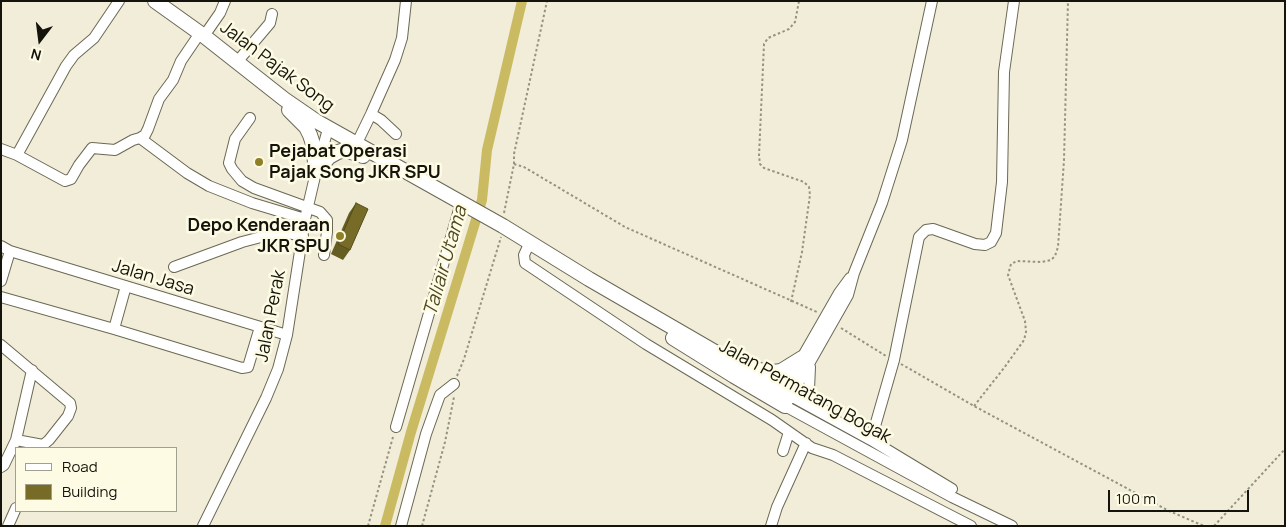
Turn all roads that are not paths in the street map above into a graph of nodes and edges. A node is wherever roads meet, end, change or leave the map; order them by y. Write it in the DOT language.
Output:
graph roads {
  1 [pos="119,1"];
  2 [pos="155,1"];
  3 [pos="225,1"];
  4 [pos="932,1"];
  5 [pos="1014,1"];
  6 [pos="403,3"];
  7 [pos="272,14"];
  8 [pos="202,34"];
  9 [pos="236,62"];
  10 [pos="284,99"];
  11 [pos="371,114"];
  12 [pos="250,118"];
  13 [pos="328,129"];
  14 [pos="396,134"];
  15 [pos="140,138"];
  16 [pos="356,145"];
  17 [pos="1,149"];
  18 [pos="17,155"];
  19 [pos="316,172"];
  20 [pos="442,192"];
  21 [pos="464,205"];
  22 [pos="308,206"];
  23 [pos="306,219"];
  24 [pos="303,236"];
  25 [pos="530,242"];
  26 [pos="6,249"];
  27 [pos="324,256"];
  28 [pos="174,267"];
  29 [pos="589,279"];
  30 [pos="1,281"];
  31 [pos="126,286"];
  32 [pos="1,297"];
  33 [pos="260,327"];
  34 [pos="114,329"];
  35 [pos="287,335"];
  36 [pos="1,345"];
  37 [pos="806,360"];
  38 [pos="740,367"];
  39 [pos="32,370"];
  40 [pos="454,384"];
  41 [pos="784,398"];
  42 [pos="838,421"];
  43 [pos="396,427"];
  44 [pos="789,432"];
  45 [pos="16,440"];
  46 [pos="871,440"];
  47 [pos="804,447"];
  48 [pos="1,467"];
  49 [pos="15,510"];
  50 [pos="1011,525"];
  51 [pos="8,526"];
  52 [pos="202,526"];
  53 [pos="402,526"];
  54 [pos="772,526"];
  55 [pos="970,526"];
  1 -- 18 [label="street"];
  2 -- 8 [label="main road, Jalan Pajak Song"];
  3 -- 8 [label="street"];
  4 -- 37 [label="street"];
  5 -- 46 [label="street"];
  6 -- 11 [label="street"];
  7 -- 9 [label="street"];
  8 -- 9 [label="main road, Jalan Pajak Song"];
  8 -- 15 [label="street"];
  9 -- 10 [label="main road, Jalan Pajak Song"];
  10 -- 13 [label="main road, Jalan Pajak Song"];
  10 -- 19 [label="main road"];
  11 -- 14 [label="street"];
  11 -- 16 [label="street"];
  12 -- 22 [label="street"];
  13 -- 16 [label="main road, Jalan Permatang Bogak"];
  13 -- 19 [label="street, Jalan Perak"];
  15 -- 18 [label="street"];
  15 -- 23 [label="street"];
  16 -- 20 [label="main road, Jalan Permatang Bogak"];
  17 -- 18 [label="street"];
  19 -- 20 [label="main road"];
  19 -- 22 [label="street, Jalan Perak"];
  20 -- 21 [label="main road, Jalan Permatang Bogak"];
  21 -- 25 [label="main road, Jalan Permatang Bogak"];
  21 -- 43 [label="street"];
  22 -- 23 [label="street, Jalan Perak"];
  22 -- 27 [label="street"];
  23 -- 24 [label="street, Jalan Perak"];
  24 -- 28 [label="street"];
  24 -- 35 [label="street, Jalan Perak"];
  25 -- 29 [label="main road, Jalan Permatang Bogak"];
  25 -- 44 [label="street"];
  26 -- 30 [label="street"];
  26 -- 31 [label="street, Jalan Jasa"];
  29 -- 38 [label="main road, Jalan Permatang Bogak"];
  29 -- 41 [label="main road, Jalan Permatang Bogak"];
  31 -- 33 [label="street, Jalan Jasa"];
  31 -- 34 [label="street"];
  32 -- 34 [label="street"];
  33 -- 34 [label="street"];
  33 -- 35 [label="street, Jalan Jasa"];
  35 -- 52 [label="street, Jalan Perak"];
  36 -- 39 [label="street"];
  37 -- 38 [label="main road"];
  37 -- 41 [label="street"];
  37 -- 42 [label="street"];
  38 -- 41 [label="main road, Jalan Permatang Bogak"];
  39 -- 45 [label="street"];
  39 -- 45 [label="street"];
  40 -- 53 [label="street"];
  41 -- 42 [label="street, Jalan Permatang Bogak"];
  41 -- 50 [label="street, Jalan Permatang Bogak"];
  42 -- 46 [label="street, Jalan Permatang Bogak"];
  44 -- 47 [label="street"];
  44 -- 47 [label="street"];
  45 -- 48 [label="street"];
  46 -- 50 [label="street, Jalan Permatang Bogak"];
  47 -- 54 [label="street"];
  47 -- 55 [label="street"];
  49 -- 51 [label="street"];
}
